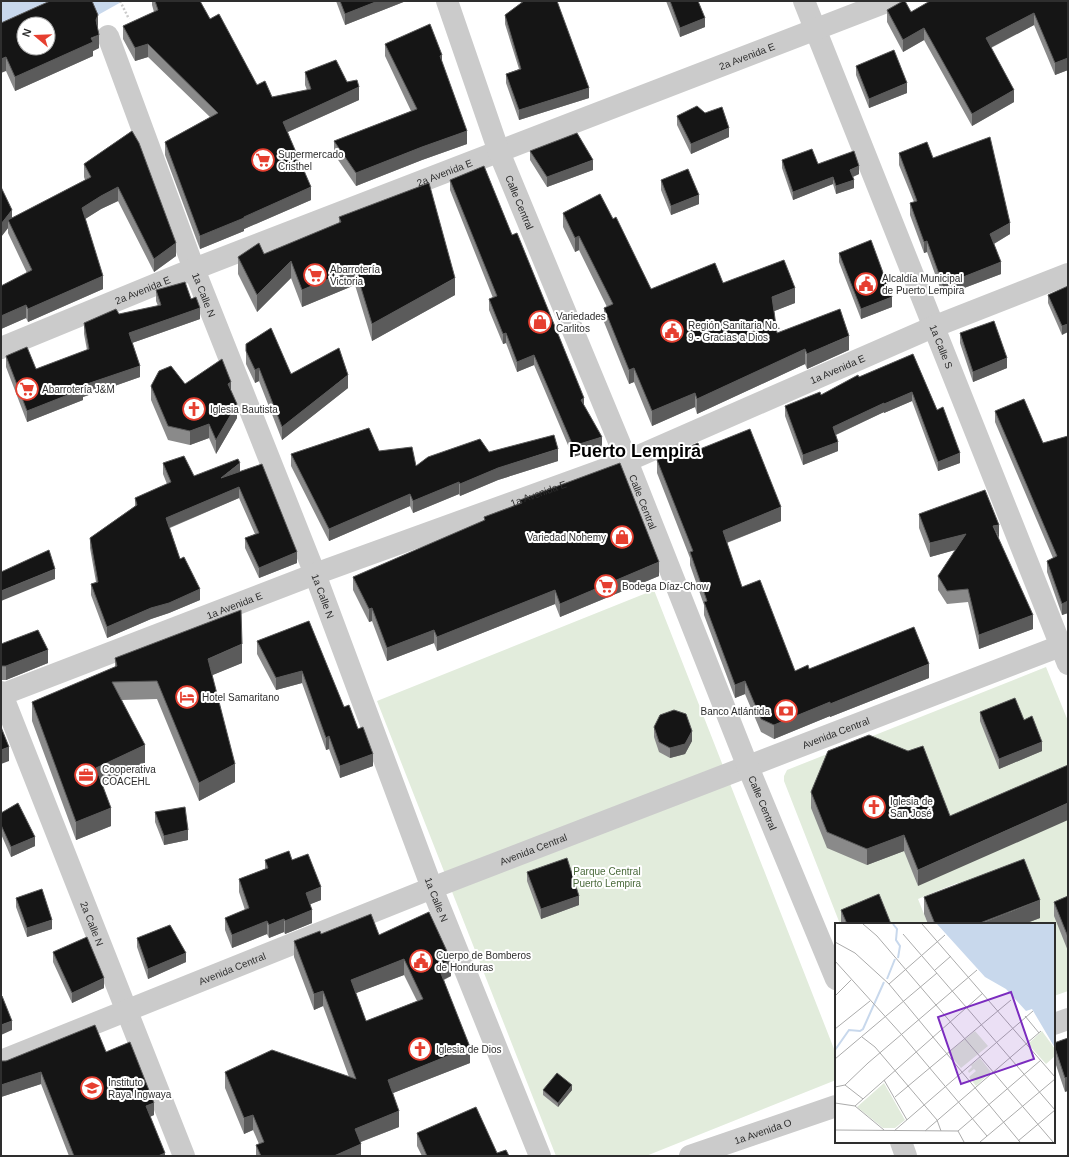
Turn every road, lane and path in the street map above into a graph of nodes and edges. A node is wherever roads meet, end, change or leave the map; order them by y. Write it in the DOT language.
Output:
graph roads {
  1 [pos="120,1"];
  2 [pos="447,1"];
  3 [pos="804,1"];
  4 [pos="889,1"];
  5 [pos="129,19"];
  6 [pos="815,29"];
  7 [pos="108,36"];
  8 [pos="499,152"];
  9 [pos="194,269"];
  10 [pos="1068,274"];
  11 [pos="933,327"];
  12 [pos="1,348"];
  13 [pos="627,461"];
  14 [pos="315,574"];
  15 [pos="1066,651"];
  16 [pos="1,694"];
  17 [pos="748,767"];
  18 [pos="432,888"];
  19 [pos="835,977"];
  20 [pos="126,1010"];
  21 [pos="1068,1019"];
  22 [pos="1055,1024"];
  23 [pos="1,1061"];
  24 [pos="835,1106"];
  25 [pos="901,1143"];
  26 [pos="184,1156"];
  27 [pos="540,1156"];
  28 [pos="690,1156"];
  29 [pos="906,1156"];
  1 -- 5 [label="path"];
  2 -- 8 [label="street, Calle Central"];
  3 -- 6 [label="street, 1a Calle S"];
  4 -- 6 [label="street, 2a Avenida E"];
  6 -- 8 [label="street, 2a Avenida E"];
  6 -- 11 [label="street, 1a Calle S"];
  7 -- 9 [label="street, 1a Calle N"];
  8 -- 9 [label="street, 2a Avenida E"];
  8 -- 13 [label="street, Calle Central"];
  9 -- 12 [label="street, 2a Avenida E"];
  9 -- 14 [label="street, 1a Calle N"];
  10 -- 11 [label="street, 1a Avenida E"];
  11 -- 13 [label="street, 1a Avenida E"];
  11 -- 15 [label="street, 1a Calle S"];
  13 -- 14 [label="street, 1a Avenida E"];
  13 -- 17 [label="street, Calle Central"];
  14 -- 16 [label="street, 1a Avenida E"];
  14 -- 18 [label="street, 1a Calle N"];
  15 -- 17 [label="street, Avenida Central"];
  16 -- 20 [label="street, 2a Calle N"];
  17 -- 18 [label="street, Avenida Central"];
  17 -- 19 [label="street, Calle Central"];
  18 -- 20 [label="street, Avenida Central"];
  18 -- 27 [label="street, 1a Calle N"];
  20 -- 23 [label="street, Avenida Central"];
  20 -- 26 [label="street, 2a Calle N"];
  21 -- 22 [label="street"];
  24 -- 28 [label="street, 1a Avenida O"];
  25 -- 29 [label="street"];
}
